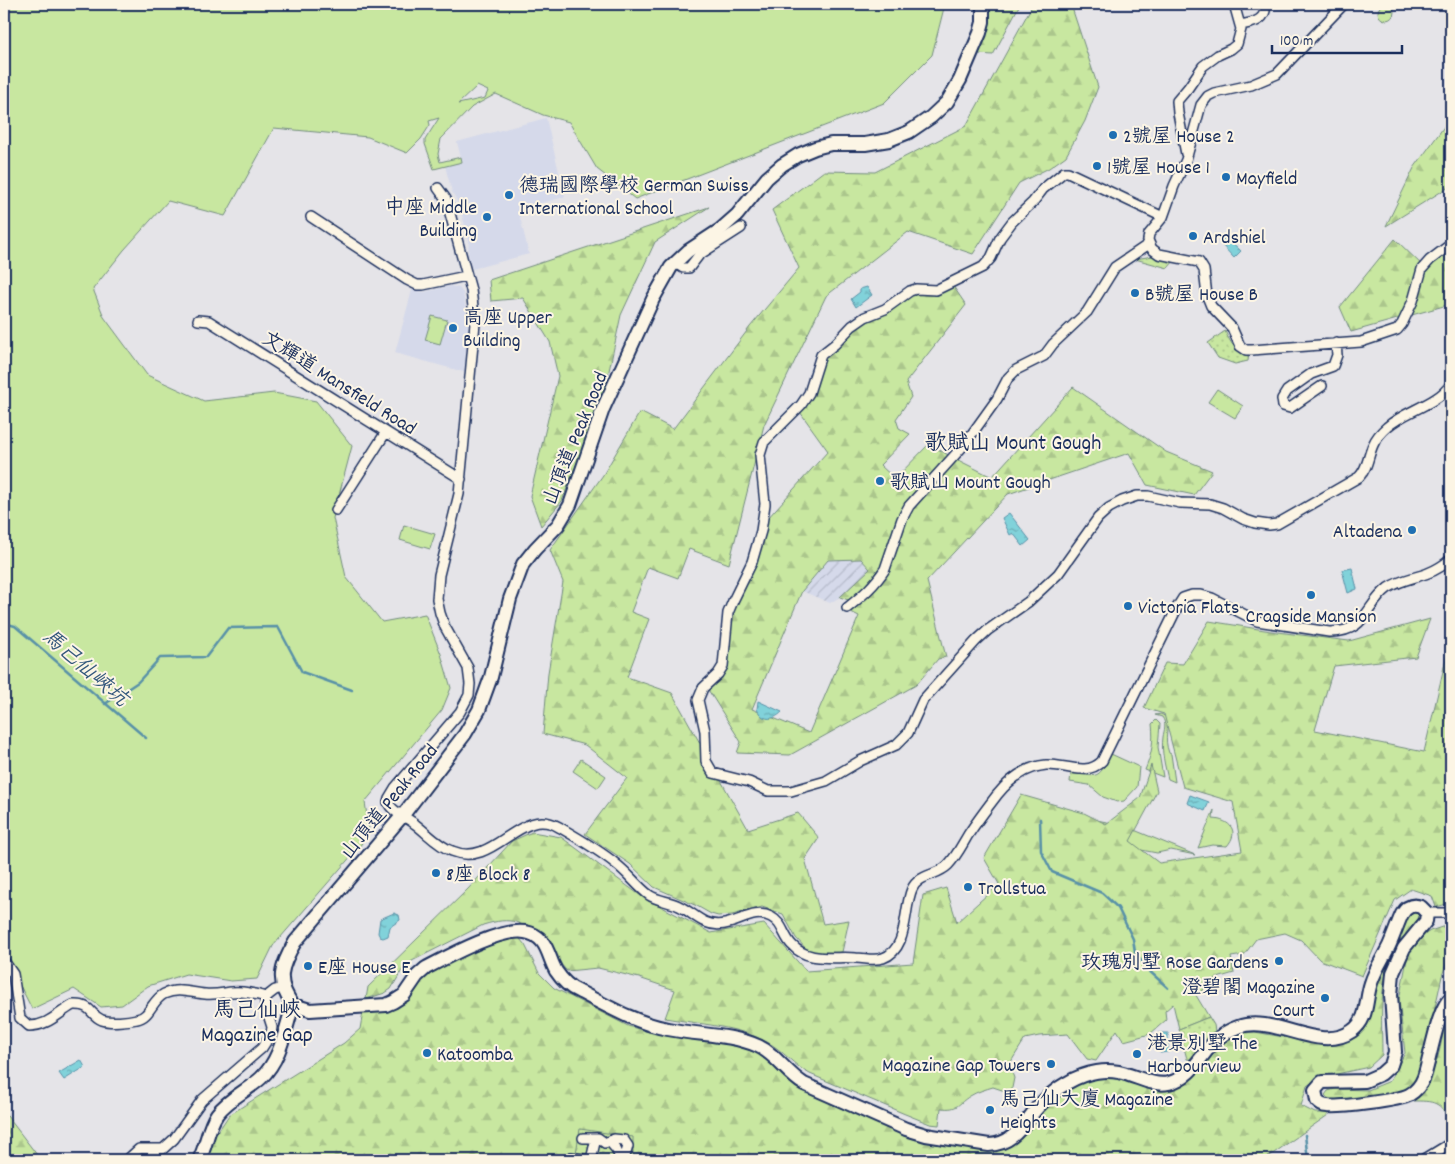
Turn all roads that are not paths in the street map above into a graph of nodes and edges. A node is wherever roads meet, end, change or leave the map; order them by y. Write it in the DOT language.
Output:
graph roads {
  1 [pos="983,4"];
  2 [pos="1234,4"];
  3 [pos="1263,4"];
  4 [pos="1344,4"];
  5 [pos="1240,25"];
  6 [pos="1186,160"];
  7 [pos="438,188"];
  8 [pos="311,217"];
  9 [pos="1163,217"];
  10 [pos="741,228"];
  11 [pos="1149,244"];
  12 [pos="1451,244"];
  13 [pos="675,263"];
  14 [pos="466,276"];
  15 [pos="198,320"];
  16 [pos="1336,343"];
  17 [pos="1451,384"];
  18 [pos="1322,386"];
  19 [pos="386,432"];
  20 [pos="461,479"];
  21 [pos="336,510"];
  22 [pos="1451,559"];
  23 [pos="847,608"];
  24 [pos="403,815"];
  25 [pos="1426,913"];
  26 [pos="1451,913"];
  27 [pos="4,962"];
  28 [pos="283,988"];
  29 [pos="266,998"];
  30 [pos="1451,998"];
  31 [pos="293,1005"];
  32 [pos="322,1009"];
  33 [pos="284,1032"];
  34 [pos="583,1138"];
  35 [pos="596,1138"];
  36 [pos="1451,1143"];
  37 [pos="571,1157"];
  38 [pos="128,1160"];
  39 [pos="199,1160"];
  40 [pos="589,1160"];
  41 [pos="622,1160"];
  42 [pos="1423,1160"];
  1 -- 13 [label="main road, 山頂道 Peak Road"];
  2 -- 5 [label="street"];
  3 -- 5 [label="street"];
  4 -- 6 [label="street"];
  5 -- 6 [label="street"];
  6 -- 9 [label="street"];
  7 -- 14 [label="street"];
  8 -- 14 [label="street"];
  9 -- 11 [label="street"];
  9 -- 17 [label="street"];
  10 -- 13 [label="street"];
  11 -- 16 [label="street"];
  11 -- 23 [label="street"];
  12 -- 16 [label="street"];
  13 -- 24 [label="main road, 山頂道 Peak Road"];
  14 -- 20 [label="street"];
  15 -- 19 [label="street, 文輝道 Mansfield Road"];
  16 -- 18 [label="street"];
  19 -- 20 [label="street, 文輝道 Mansfield Road"];
  19 -- 21 [label="street"];
  20 -- 24 [label="street"];
  22 -- 24 [label="street"];
  24 -- 28 [label="main road, 山頂道 Peak Road"];
  25 -- 26 [label="street"];
  25 -- 30 [label="main road"];
  25 -- 32 [label="main road"];
  27 -- 29 [label="street"];
  28 -- 29 [label="street"];
  28 -- 31 [label="main road"];
  29 -- 38 [label="street"];
  31 -- 32 [label="main road"];
  31 -- 33 [label="main road"];
  32 -- 33 [label="main road"];
  33 -- 39 [label="main road"];
  34 -- 35 [label="street"];
  35 -- 40 [label="street"];
  35 -- 41 [label="street"];
  36 -- 42 [label="street"];
  37 -- 40 [label="street"];
}
